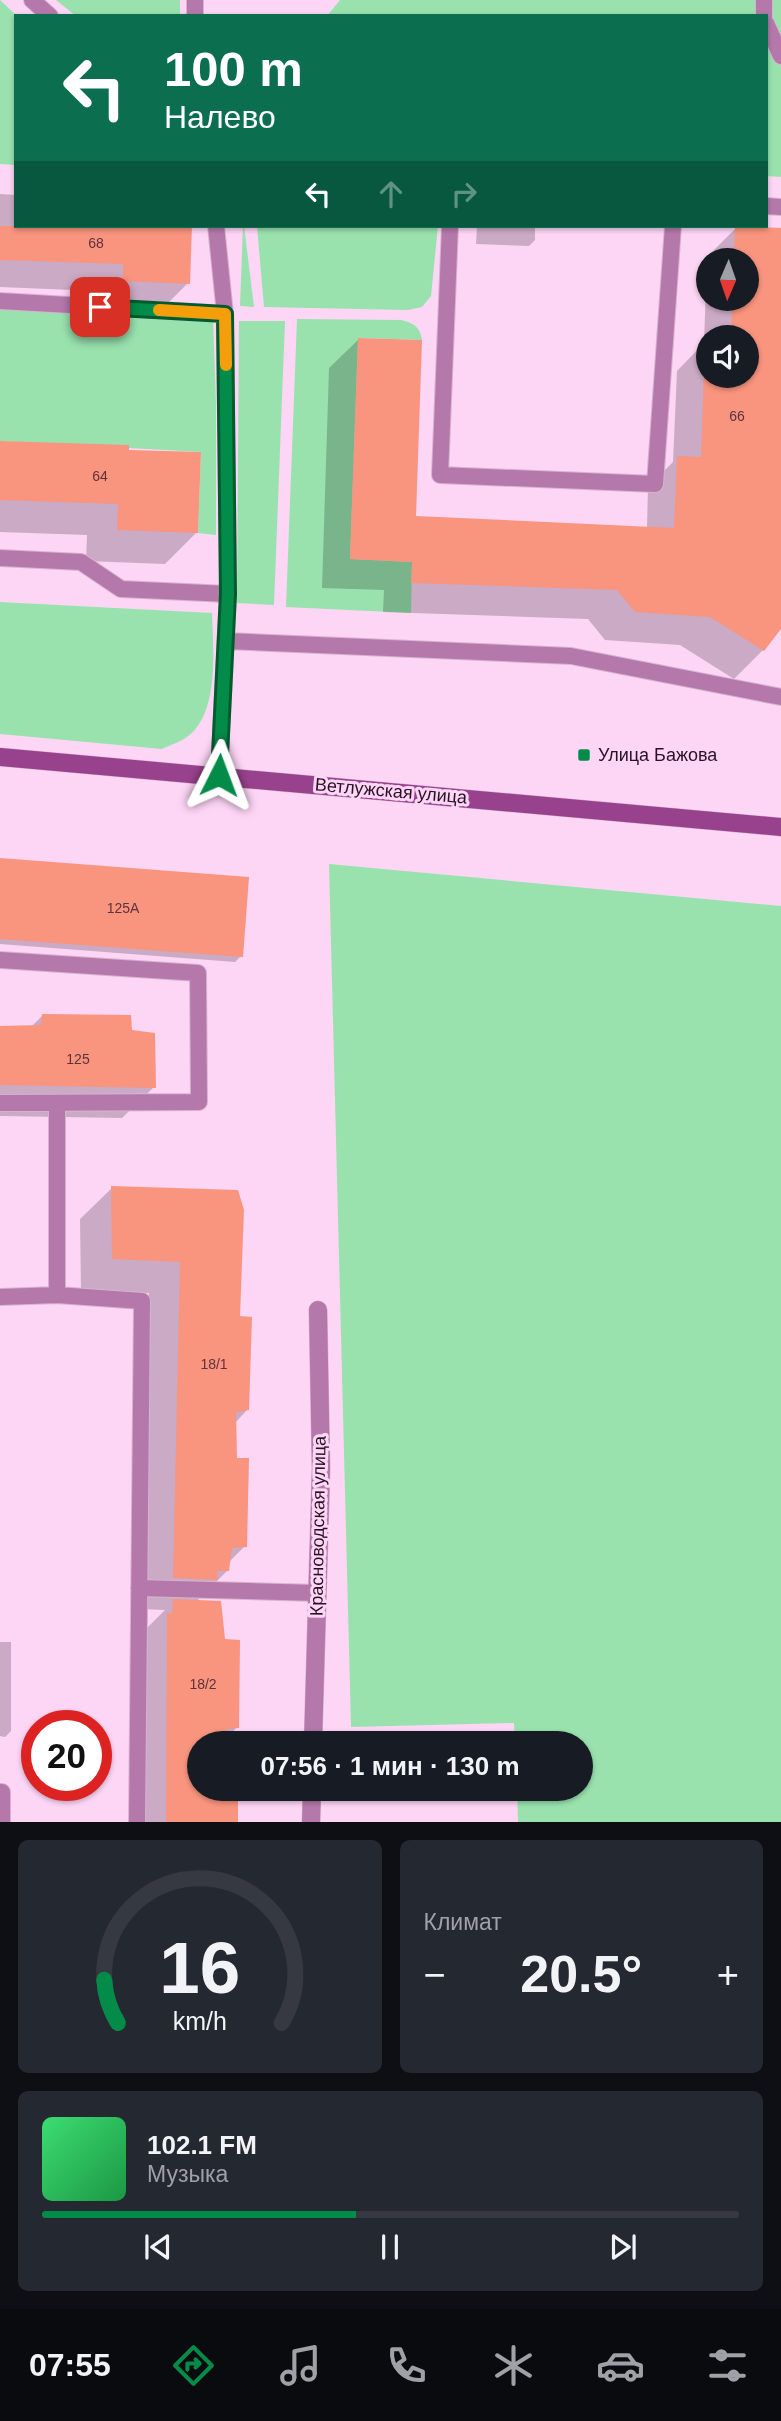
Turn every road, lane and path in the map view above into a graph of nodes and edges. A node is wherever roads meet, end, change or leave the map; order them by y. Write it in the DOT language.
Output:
graph roads {
  1 [pos="32,0"];
  2 [pos="48,14"];
  3 [pos="768,27"];
  4 [pos="781,56"];
  5 [pos="216,228"];
  6 [pos="450,228"];
  7 [pos="673,228"];
  8 [pos="0,300"];
  9 [pos="225,314"];
  10 [pos="0,558"];
  11 [pos="228,594"];
  12 [pos="227,641"];
  13 [pos="781,697"];
  14 [pos="0,757"];
  15 [pos="219,775"];
  16 [pos="781,827"];
  17 [pos="0,960"];
  18 [pos="0,1102"];
  19 [pos="57,1103"];
  20 [pos="57,1295"];
  21 [pos="0,1297"];
  22 [pos="318,1310"];
  23 [pos="139,1588"];
  24 [pos="317,1593"];
  25 [pos="313,1731"];
  26 [pos="0,1792"];
  27 [pos="312,1801"];
  28 [pos="2,1822"];
  29 [pos="137,1822"];
  30 [pos="311,1822"];
  1 -- 2 [label="lane"];
  3 -- 4 [label="lane"];
  5 -- 9 [label="lane"];
  6 -- 7 [label="lane"];
  8 -- 9 [label="lane"];
  9 -- 11 [label="lane"];
  10 -- 11 [label="lane"];
  11 -- 12 [label="lane"];
  12 -- 13 [label="lane"];
  12 -- 15 [label="lane"];
  14 -- 15 [label="main road, Ветлужская улица"];
  15 -- 16 [label="main road, Ветлужская улица"];
  17 -- 19 [label="lane"];
  18 -- 19 [label="lane"];
  19 -- 20 [label="lane"];
  20 -- 21 [label="lane"];
  20 -- 23 [label="lane"];
  22 -- 24 [label="street, Красноводская улица"];
  23 -- 24 [label="lane"];
  23 -- 29 [label="lane"];
  24 -- 25 [label="street, Красноводская улица"];
  26 -- 28 [label="lane"];
  27 -- 30 [label="street"];
}
